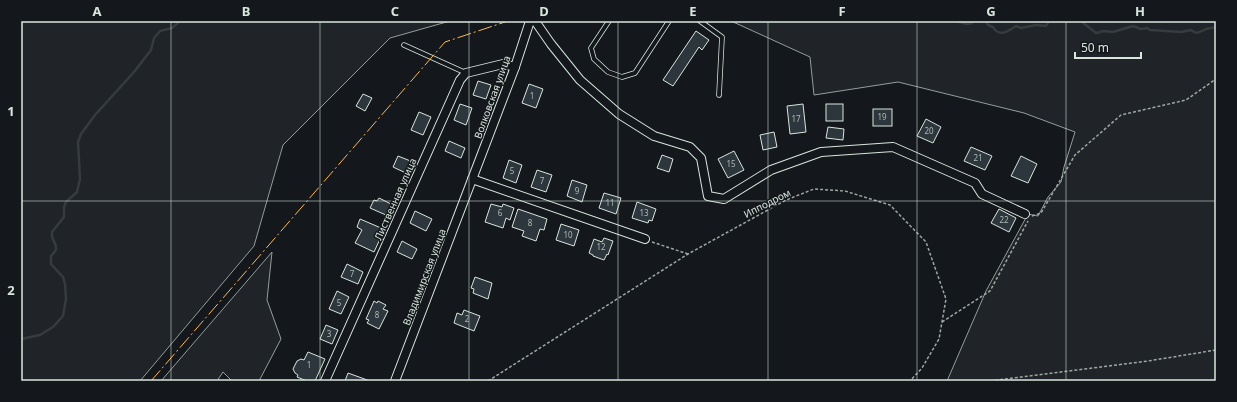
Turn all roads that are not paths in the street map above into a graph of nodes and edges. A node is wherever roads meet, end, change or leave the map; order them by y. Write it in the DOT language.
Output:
graph roads {
  1 [pos="530,21"];
  2 [pos="535,21"];
  3 [pos="609,21"];
  4 [pos="700,21"];
  5 [pos="667,22"];
  6 [pos="404,45"];
  7 [pos="515,67"];
  8 [pos="466,73"];
  9 [pos="719,96"];
  10 [pos="472,180"];
  11 [pos="1025,214"];
  12 [pos="645,240"];
  13 [pos="325,381"];
  14 [pos="395,381"];
  1 -- 7 [label="street, Волковская улица"];
  2 -- 11 [label="street"];
  3 -- 5 [label="lane"];
  4 -- 9 [label="lane"];
  6 -- 8 [label="lane"];
  7 -- 8 [label="street"];
  7 -- 10 [label="street, Волковская улица"];
  8 -- 13 [label="street, Лиственная улица"];
  10 -- 12 [label="street"];
  10 -- 14 [label="street, Владимирская улица"];
}
